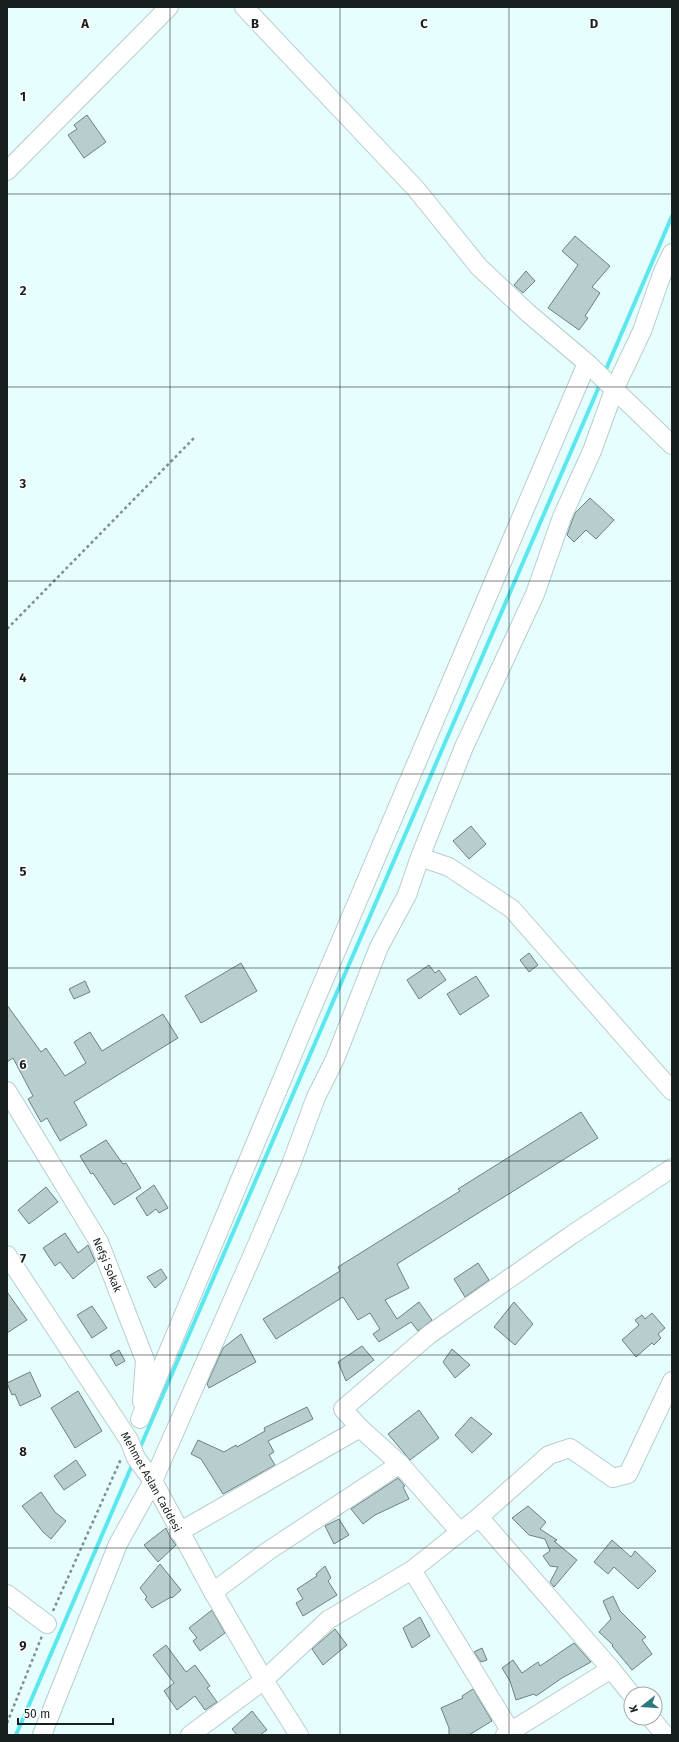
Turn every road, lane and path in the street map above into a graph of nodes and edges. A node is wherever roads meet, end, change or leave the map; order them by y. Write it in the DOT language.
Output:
graph roads {
  1 [pos="169,7"];
  2 [pos="244,7"];
  3 [pos="7,170"];
  4 [pos="672,253"];
  5 [pos="587,363"];
  6 [pos="614,390"];
  7 [pos="195,437"];
  8 [pos="672,445"];
  9 [pos="7,629"];
  10 [pos="420,857"];
  11 [pos="7,1091"];
  12 [pos="672,1091"];
  13 [pos="672,1168"];
  14 [pos="7,1255"];
  15 [pos="672,1381"];
  16 [pos="140,1419"];
  17 [pos="360,1428"];
  18 [pos="129,1440"];
  19 [pos="136,1458"];
  20 [pos="400,1464"];
  21 [pos="152,1481"];
  22 [pos="479,1517"];
  23 [pos="179,1532"];
  24 [pos="460,1532"];
  25 [pos="412,1570"];
  26 [pos="213,1592"];
  27 [pos="7,1594"];
  28 [pos="47,1624"];
  29 [pos="611,1669"];
  30 [pos="264,1680"];
  31 [pos="625,1686"];
  32 [pos="7,1723"];
  33 [pos="658,1726"];
  34 [pos="508,1734"];
  35 [pos="42,1735"];
  36 [pos="190,1735"];
  37 [pos="299,1735"];
  38 [pos="665,1735"];
  1 -- 3 [label="street"];
  2 -- 5 [label="street"];
  4 -- 6 [label="street"];
  5 -- 6 [label="street"];
  5 -- 16 [label="street"];
  6 -- 8 [label="street"];
  6 -- 10 [label="street"];
  7 -- 9 [label="path"];
  10 -- 12 [label="street"];
  10 -- 21 [label="street"];
  11 -- 16 [label="street, Nefşi Sokak"];
  13 -- 17 [label="street"];
  14 -- 18 [label="street, Mehmet Aslan Caddesi"];
  15 -- 22 [label="street"];
  16 -- 19 [label="street, Nefşi Sokak"];
  17 -- 20 [label="street"];
  17 -- 23 [label="street"];
  18 -- 19 [label="street, Mehmet Aslan Caddesi"];
  18 -- 28 [label="path"];
  19 -- 21 [label="street, Mehmet Aslan Caddesi"];
  20 -- 24 [label="street"];
  20 -- 26 [label="street"];
  21 -- 23 [label="street, Mehmet Aslan Caddesi"];
  21 -- 35 [label="street"];
  22 -- 24 [label="street"];
  22 -- 29 [label="street"];
  23 -- 26 [label="street, Mehmet Aslan Caddesi"];
  24 -- 25 [label="street"];
  25 -- 30 [label="street"];
  25 -- 34 [label="street"];
  26 -- 30 [label="street, Mehmet Aslan Caddesi"];
  27 -- 28 [label="street"];
  28 -- 32 [label="path"];
  29 -- 31 [label="street"];
  29 -- 34 [label="street"];
  30 -- 36 [label="street"];
  30 -- 37 [label="street, Mehmet Aslan Caddesi"];
  33 -- 38 [label="street"];
}
